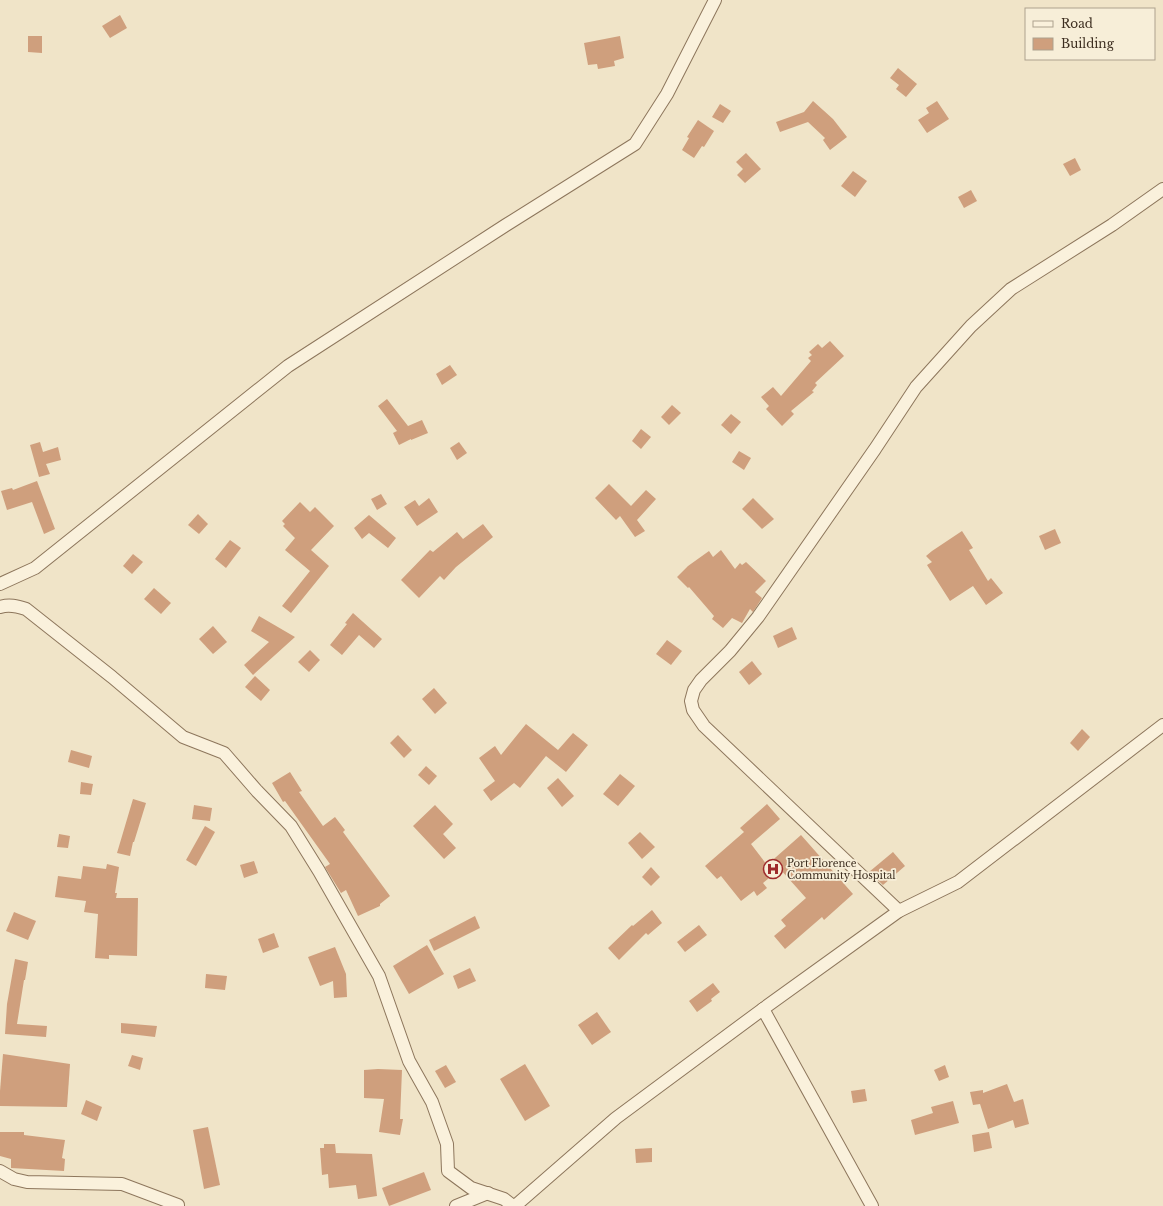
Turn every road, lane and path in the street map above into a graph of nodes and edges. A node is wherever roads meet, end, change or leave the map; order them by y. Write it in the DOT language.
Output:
graph roads {
  1 [pos="715,0"];
  2 [pos="1163,189"];
  3 [pos="0,584"];
  4 [pos="0,607"];
  5 [pos="1163,725"];
  6 [pos="899,911"];
  7 [pos="763,1009"];
  8 [pos="0,1171"];
  9 [pos="488,1193"];
  10 [pos="178,1206"];
  11 [pos="456,1206"];
  12 [pos="514,1206"];
  13 [pos="872,1206"];
  1 -- 3 [label="street"];
  2 -- 6 [label="street"];
  4 -- 9 [label="street"];
  5 -- 6 [label="street"];
  6 -- 7 [label="street"];
  7 -- 12 [label="street"];
  7 -- 13 [label="street"];
  8 -- 10 [label="street"];
  9 -- 11 [label="street"];
  9 -- 12 [label="street"];
}
